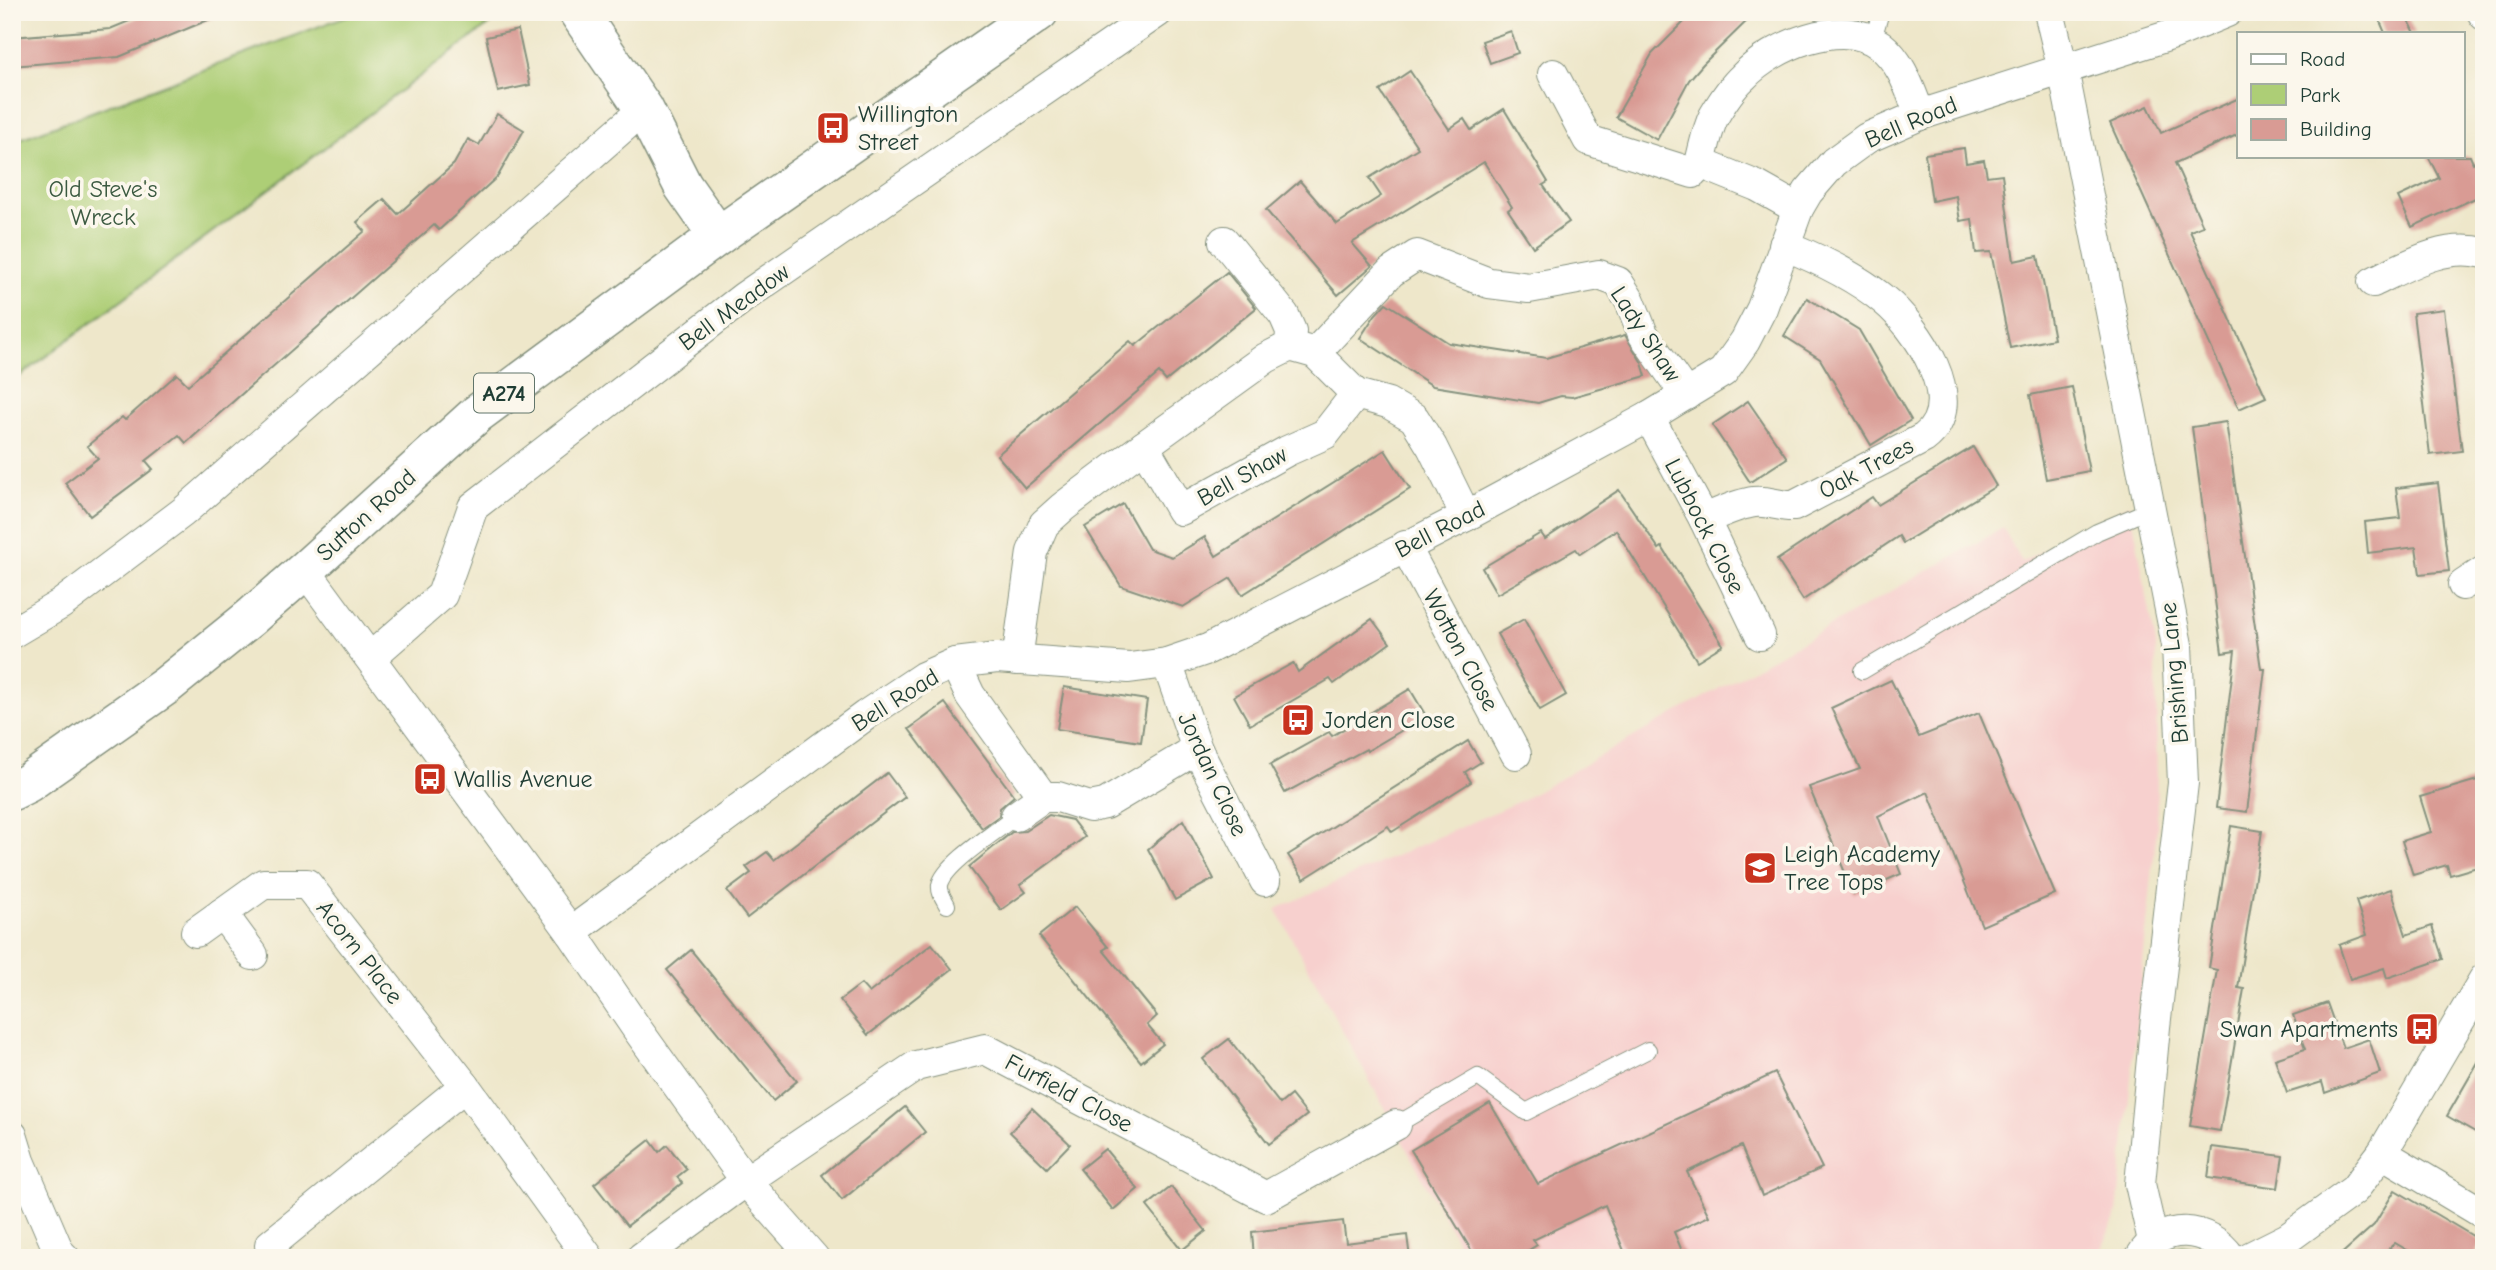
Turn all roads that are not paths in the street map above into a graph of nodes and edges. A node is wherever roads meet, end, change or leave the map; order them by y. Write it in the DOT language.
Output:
graph roads {
  1 [pos="578,12"];
  2 [pos="1039,12"];
  3 [pos="1158,12"];
  4 [pos="1881,12"];
  5 [pos="2049,12"];
  6 [pos="2227,12"];
  7 [pos="1872,41"];
  8 [pos="2063,69"];
  9 [pos="1553,74"];
  10 [pos="643,109"];
  11 [pos="1920,115"];
  12 [pos="1700,163"];
  13 [pos="1798,209"];
  14 [pos="718,236"];
  15 [pos="1224,241"];
  16 [pos="1784,245"];
  17 [pos="2484,253"];
  18 [pos="2373,282"];
  19 [pos="1302,350"];
  20 [pos="1356,394"];
  21 [pos="1686,395"];
  22 [pos="1649,417"];
  23 [pos="1144,446"];
  24 [pos="2151,509"];
  25 [pos="1466,516"];
  26 [pos="1704,519"];
  27 [pos="1405,546"];
  28 [pos="306,570"];
  29 [pos="12,633"];
  30 [pos="1760,635"];
  31 [pos="372,657"];
  32 [pos="1017,660"];
  33 [pos="955,663"];
  34 [pos="1167,663"];
  35 [pos="1862,671"];
  36 [pos="1197,749"];
  37 [pos="1516,754"];
  38 [pos="12,791"];
  39 [pos="1043,797"];
  40 [pos="1016,816"];
  41 [pos="1265,881"];
  42 [pos="947,905"];
  43 [pos="222,913"];
  44 [pos="196,932"];
  45 [pos="572,932"];
  46 [pos="253,955"];
  47 [pos="2484,979"];
  48 [pos="1648,1050"];
  49 [pos="465,1086"];
  50 [pos="1396,1125"];
  51 [pos="12,1135"];
  52 [pos="2382,1153"];
  53 [pos="746,1181"];
  54 [pos="2484,1214"];
  55 [pos="270,1245"];
  56 [pos="2147,1249"];
  57 [pos="65,1258"];
  58 [pos="589,1258"];
  59 [pos="641,1258"];
  60 [pos="814,1258"];
  61 [pos="2231,1258"];
  62 [pos="2248,1258"];
  1 -- 10 [label="main road"];
  2 -- 14 [label="main road, A274"];
  3 -- 31 [label="street, Bell Meadow"];
  4 -- 7 [label="lane"];
  5 -- 8 [label="street, Brishing Lane"];
  6 -- 8 [label="street, Bell Road"];
  7 -- 11 [label="street"];
  7 -- 12 [label="street"];
  8 -- 11 [label="street, Bell Road"];
  8 -- 24 [label="street, Brishing Lane"];
  9 -- 12 [label="street"];
  10 -- 14 [label="main road"];
  10 -- 29 [label="street"];
  11 -- 13 [label="street, Bell Road"];
  12 -- 13 [label="street"];
  13 -- 16 [label="street, Bell Road"];
  14 -- 28 [label="main road, Sutton Road / A274"];
  15 -- 19 [label="street"];
  16 -- 21 [label="street, Bell Road"];
  16 -- 26 [label="street, Oak Trees"];
  17 -- 18 [label="street"];
  19 -- 20 [label="street"];
  19 -- 21 [label="street, Lady Shaw"];
  19 -- 23 [label="street"];
  20 -- 23 [label="street, Bell Shaw"];
  20 -- 25 [label="street"];
  21 -- 22 [label="street, Bell Road"];
  22 -- 25 [label="street, Bell Road"];
  22 -- 26 [label="street, Lubbock Close"];
  23 -- 32 [label="street"];
  24 -- 35 [label="lane"];
  24 -- 56 [label="street, Brishing Lane"];
  25 -- 27 [label="street, Bell Road"];
  26 -- 30 [label="street, Lubbock Close"];
  27 -- 34 [label="street, Bell Road"];
  27 -- 37 [label="street, Wotton Close"];
  28 -- 31 [label="street"];
  28 -- 38 [label="main road, Sutton Road / A274"];
  31 -- 45 [label="street"];
  32 -- 33 [label="street, Bell Road"];
  32 -- 34 [label="street, Bell Road"];
  33 -- 39 [label="street"];
  33 -- 45 [label="street, Bell Road"];
  34 -- 36 [label="street, Jordan Close"];
  36 -- 39 [label="street"];
  36 -- 41 [label="street, Jordan Close"];
  39 -- 40 [label="street"];
  40 -- 42 [label="lane"];
  43 -- 44 [label="street, Acorn Place"];
  43 -- 46 [label="street"];
  43 -- 49 [label="street, Acorn Place"];
  45 -- 53 [label="street"];
  47 -- 52 [label="street"];
  48 -- 50 [label="lane"];
  49 -- 55 [label="street"];
  49 -- 58 [label="street, Acorn Place"];
  50 -- 53 [label="street, Furfield Close"];
  51 -- 57 [label="street"];
  52 -- 54 [label="street"];
  52 -- 62 [label="street"];
  53 -- 59 [label="street"];
  53 -- 60 [label="street"];
  56 -- 61 [label="street"];
}
